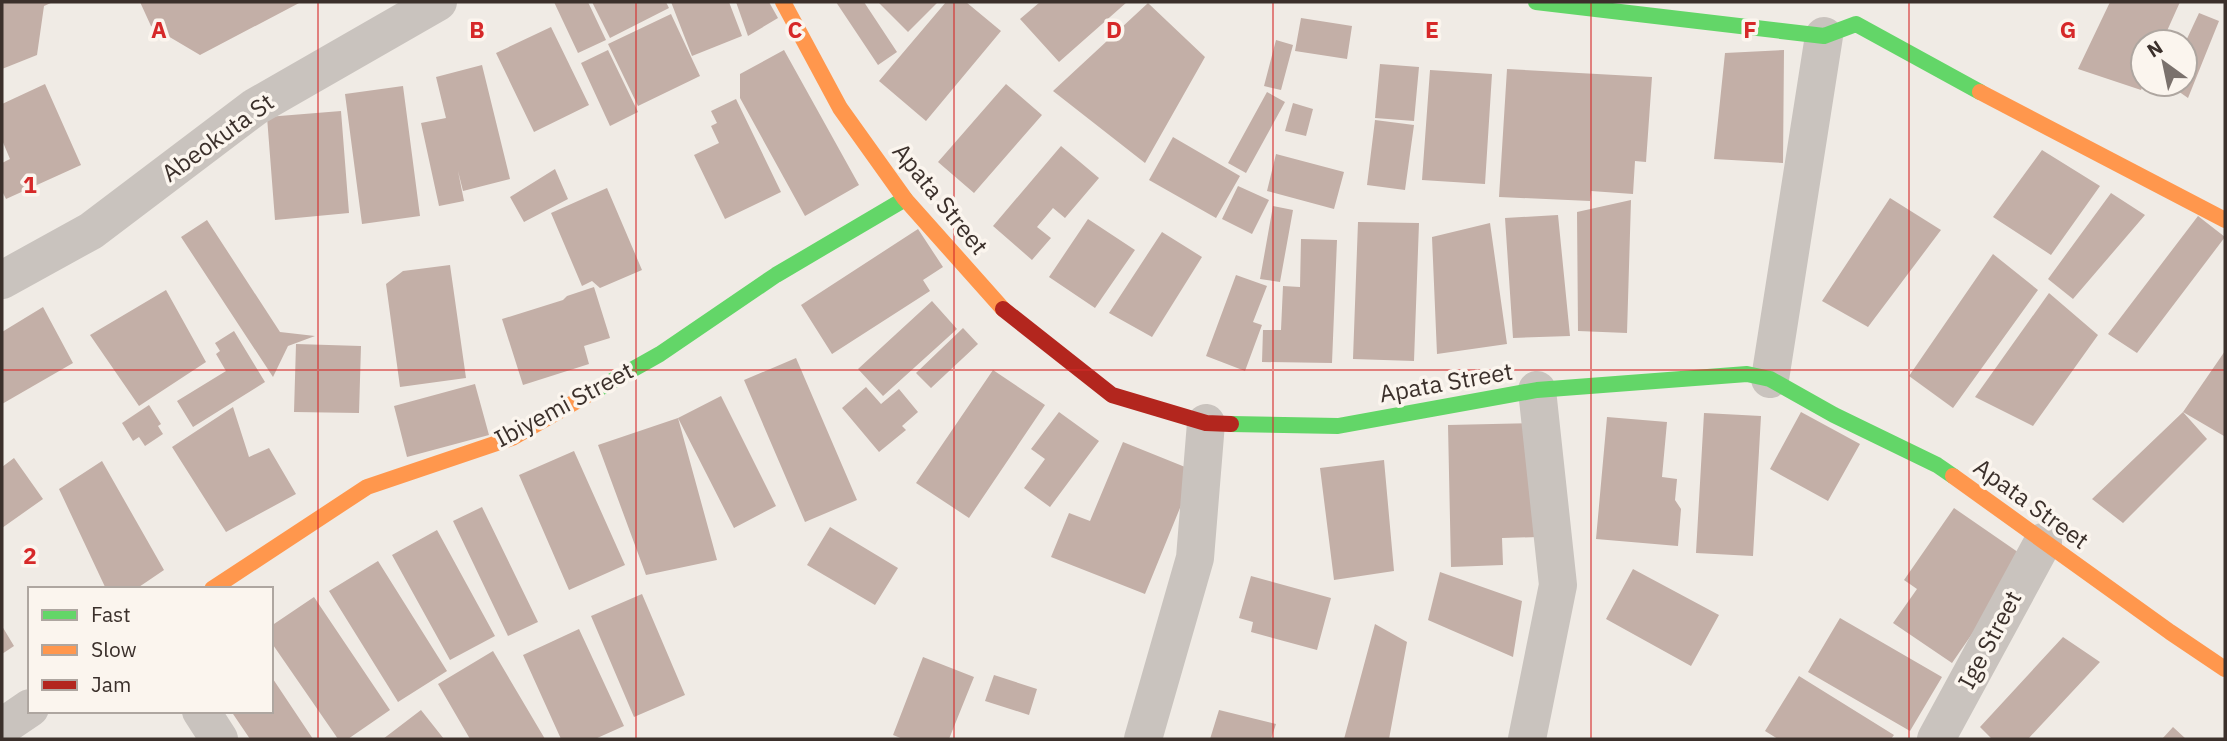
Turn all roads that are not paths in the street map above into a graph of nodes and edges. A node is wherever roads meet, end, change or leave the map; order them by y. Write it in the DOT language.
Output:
graph roads {
  1 [pos="438,2"];
  2 [pos="783,2"];
  3 [pos="1536,2"];
  4 [pos="1848,21"];
  5 [pos="905,199"];
  6 [pos="2225,220"];
  7 [pos="2,280"];
  8 [pos="1770,379"];
  9 [pos="1538,390"];
  10 [pos="1206,423"];
  11 [pos="2043,542"];
  12 [pos="215,587"];
  13 [pos="2225,669"];
  14 [pos="28,709"];
  15 [pos="202,713"];
  16 [pos="2,727"];
  17 [pos="219,739"];
  18 [pos="1143,739"];
  19 [pos="1527,739"];
  20 [pos="1936,739"];
  1 -- 7 [label="street, Abeokuta St"];
  2 -- 5 [label="street, Apata Street"];
  3 -- 4 [label="street"];
  4 -- 6 [label="street"];
  4 -- 8 [label="street"];
  5 -- 10 [label="street, Apata Street"];
  5 -- 12 [label="street, Ibiyemi Street"];
  8 -- 9 [label="street, Apata Street"];
  8 -- 11 [label="street, Apata Street"];
  9 -- 10 [label="street, Apata Street"];
  9 -- 19 [label="street"];
  10 -- 18 [label="street"];
  11 -- 13 [label="street, Apata Street"];
  11 -- 20 [label="street, Ige Street"];
  14 -- 16 [label="street"];
  15 -- 17 [label="street"];
}
